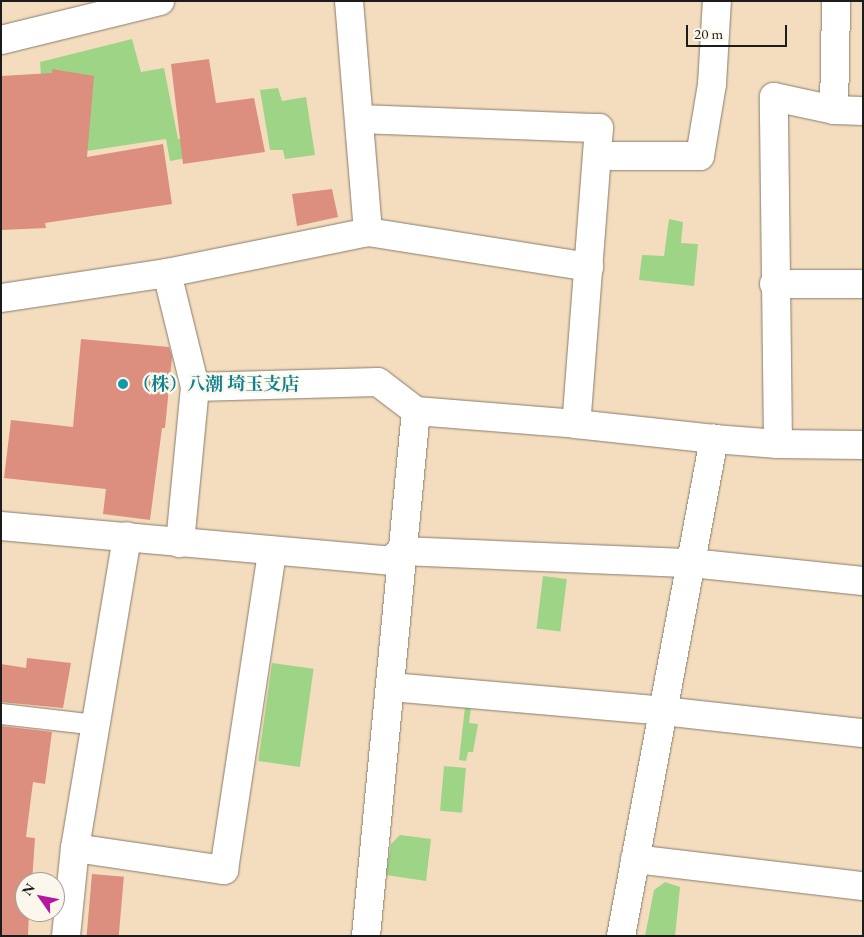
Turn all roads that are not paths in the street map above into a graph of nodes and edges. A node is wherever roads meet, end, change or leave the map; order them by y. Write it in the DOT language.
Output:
graph roads {
  1 [pos="160,1"];
  2 [pos="349,1"];
  3 [pos="716,1"];
  4 [pos="836,1"];
  5 [pos="1,40"];
  6 [pos="834,110"];
  7 [pos="863,111"];
  8 [pos="360,119"];
  9 [pos="597,156"];
  10 [pos="368,232"];
  11 [pos="589,267"];
  12 [pos="167,273"];
  13 [pos="774,284"];
  14 [pos="863,284"];
  15 [pos="1,298"];
  16 [pos="195,387"];
  17 [pos="416,411"];
  18 [pos="576,424"];
  19 [pos="714,439"];
  20 [pos="778,444"];
  21 [pos="863,445"];
  22 [pos="1,526"];
  23 [pos="127,536"];
  24 [pos="180,542"];
  25 [pos="272,551"];
  26 [pos="401,552"];
  27 [pos="691,563"];
  28 [pos="863,581"];
  29 [pos="391,687"];
  30 [pos="663,711"];
  31 [pos="1,714"];
  32 [pos="96,725"];
  33 [pos="863,733"];
  34 [pos="75,848"];
  35 [pos="635,859"];
  36 [pos="863,886"];
  37 [pos="66,936"];
  38 [pos="366,936"];
  39 [pos="621,936"];
  1 -- 5 [label="street"];
  2 -- 8 [label="street"];
  3 -- 9 [label="street"];
  4 -- 6 [label="street"];
  6 -- 7 [label="street"];
  6 -- 13 [label="street"];
  8 -- 9 [label="street"];
  8 -- 10 [label="street"];
  9 -- 11 [label="street"];
  10 -- 11 [label="street"];
  10 -- 12 [label="street"];
  11 -- 18 [label="street"];
  12 -- 15 [label="street"];
  12 -- 16 [label="street"];
  13 -- 14 [label="street"];
  13 -- 20 [label="street"];
  16 -- 17 [label="street"];
  16 -- 24 [label="street"];
  17 -- 18 [label="street"];
  17 -- 26 [label="street"];
  18 -- 19 [label="street"];
  19 -- 20 [label="street"];
  19 -- 27 [label="street"];
  20 -- 21 [label="street"];
  22 -- 23 [label="street"];
  23 -- 24 [label="street"];
  23 -- 32 [label="street"];
  24 -- 25 [label="street"];
  25 -- 26 [label="street"];
  25 -- 34 [label="street"];
  26 -- 27 [label="street"];
  26 -- 29 [label="street"];
  27 -- 28 [label="street"];
  27 -- 30 [label="street"];
  29 -- 30 [label="street"];
  29 -- 38 [label="street"];
  30 -- 33 [label="street"];
  30 -- 35 [label="street"];
  31 -- 32 [label="lane"];
  32 -- 34 [label="street"];
  34 -- 37 [label="street"];
  35 -- 36 [label="street"];
  35 -- 39 [label="street"];
}
